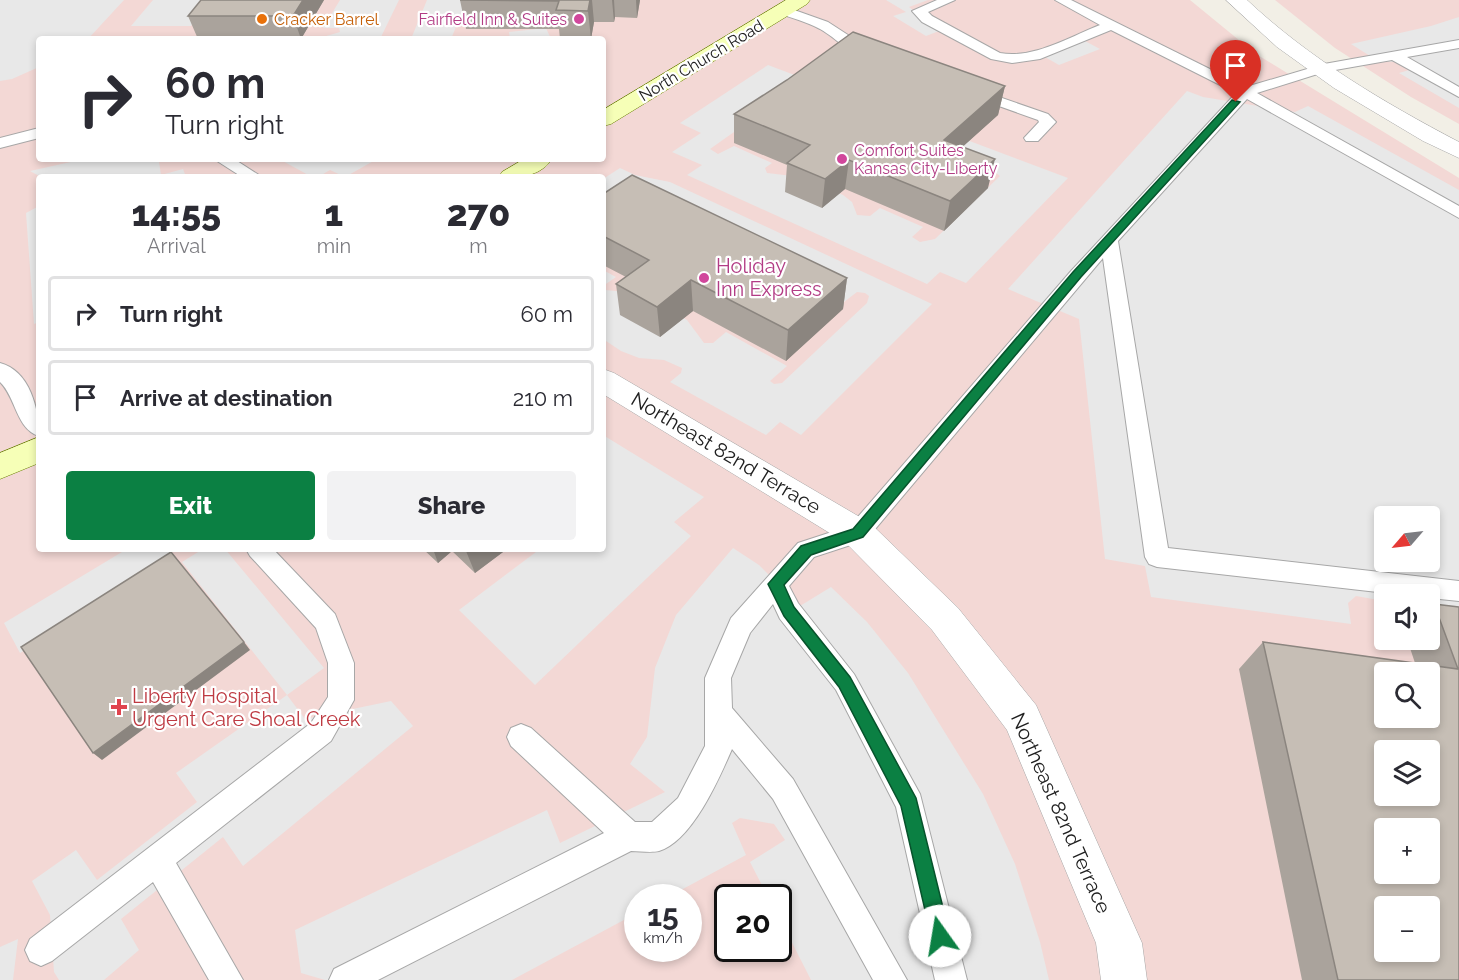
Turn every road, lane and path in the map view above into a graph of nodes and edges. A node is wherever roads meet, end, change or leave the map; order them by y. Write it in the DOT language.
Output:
graph roads {
  1 [pos="949,0"];
  2 [pos="1061,0"];
  3 [pos="1236,0"];
  4 [pos="791,5"];
  5 [pos="1111,25"];
  6 [pos="1459,44"];
  7 [pos="1395,56"];
  8 [pos="881,58"];
  9 [pos="1318,68"];
  10 [pos="957,86"];
  11 [pos="1245,92"];
  12 [pos="1459,93"];
  13 [pos="606,117"];
  14 [pos="36,135"];
  15 [pos="1032,138"];
  16 [pos="0,143"];
  17 [pos="1459,151"];
  18 [pos="227,162"];
  19 [pos="535,162"];
  20 [pos="249,174"];
  21 [pos="516,174"];
  22 [pos="1459,213"];
  23 [pos="1109,240"];
  24 [pos="0,370"];
  25 [pos="606,382"];
  26 [pos="36,425"];
  27 [pos="36,450"];
  28 [pos="0,467"];
  29 [pos="858,533"];
  30 [pos="261,552"];
  31 [pos="776,584"];
  32 [pos="1459,591"];
  33 [pos="718,713"];
  34 [pos="521,737"];
  35 [pos="629,836"];
  36 [pos="157,860"];
  37 [pos="41,950"];
  38 [pos="226,980"];
  39 [pos="345,980"];
  40 [pos="891,980"];
  41 [pos="951,980"];
  42 [pos="1124,980"];
  1 -- 5 [label="lane"];
  2 -- 5 [label="lane"];
  3 -- 9 [label="street"];
  4 -- 8 [label="lane"];
  4 -- 13 [label="main road, North Church Road"];
  5 -- 11 [label="lane"];
  6 -- 7 [label="lane"];
  7 -- 9 [label="lane"];
  7 -- 12 [label="lane"];
  9 -- 11 [label="lane"];
  9 -- 17 [label="street"];
  10 -- 15 [label="lane"];
  11 -- 22 [label="lane"];
  11 -- 23 [label="lane"];
  14 -- 16 [label="lane"];
  18 -- 20 [label="lane"];
  19 -- 21 [label="main road"];
  23 -- 29 [label="lane"];
  23 -- 32 [label="lane"];
  24 -- 26 [label="lane"];
  25 -- 29 [label="street, Northeast 82nd Terrace"];
  27 -- 28 [label="main road"];
  29 -- 31 [label="lane"];
  29 -- 42 [label="street, Northeast 82nd Terrace"];
  30 -- 36 [label="lane"];
  31 -- 33 [label="lane"];
  31 -- 41 [label="lane"];
  33 -- 35 [label="lane"];
  33 -- 40 [label="lane"];
  34 -- 35 [label="lane"];
  35 -- 39 [label="lane"];
  36 -- 37 [label="lane"];
  36 -- 38 [label="lane"];
}
